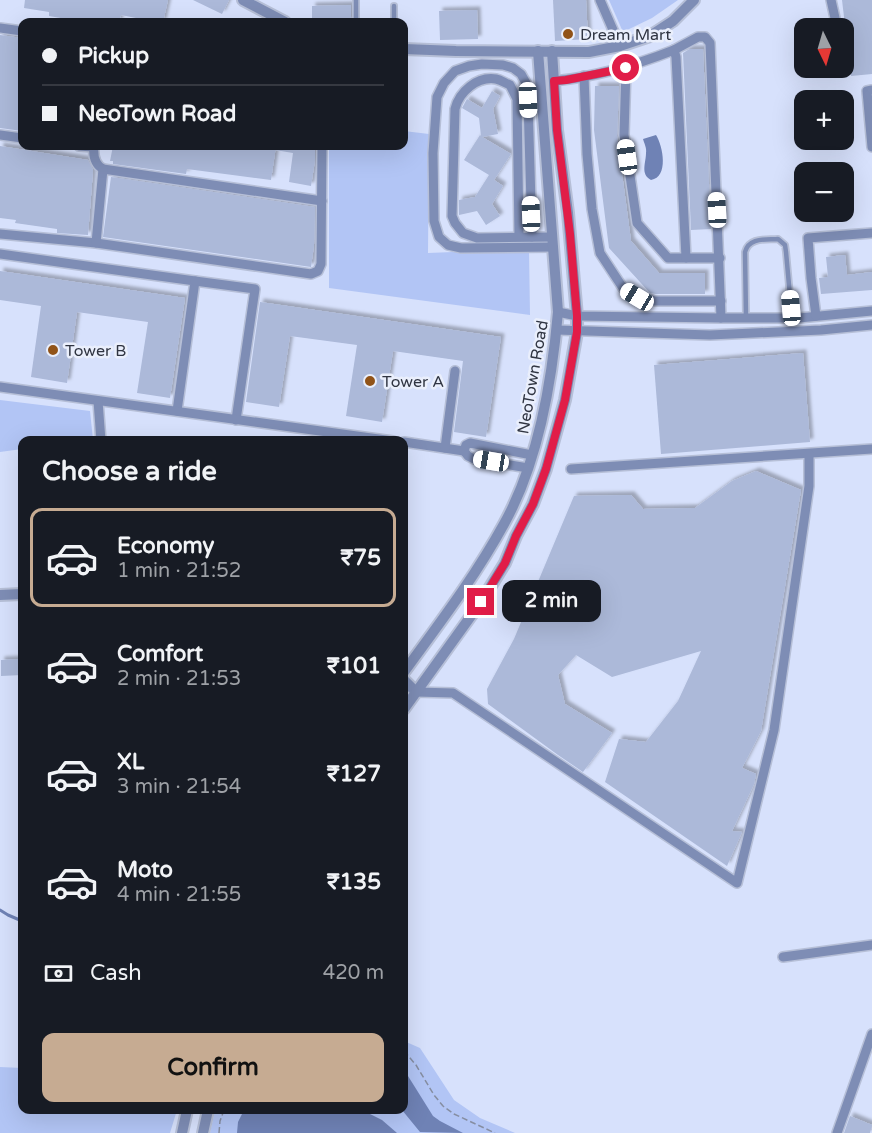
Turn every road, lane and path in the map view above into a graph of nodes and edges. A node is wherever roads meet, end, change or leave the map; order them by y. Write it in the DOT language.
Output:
graph roads {
  1 [pos="243,0"];
  2 [pos="356,0"];
  3 [pos="600,0"];
  4 [pos="694,0"];
  5 [pos="831,0"];
  6 [pos="394,6"];
  7 [pos="277,18"];
  8 [pos="356,18"];
  9 [pos="394,18"];
  10 [pos="835,18"];
  11 [pos="0,28"];
  12 [pos="18,30"];
  13 [pos="620,46"];
  14 [pos="408,50"];
  15 [pos="674,50"];
  16 [pos="538,51"];
  17 [pos="552,51"];
  18 [pos="626,68"];
  19 [pos="554,76"];
  20 [pos="584,76"];
  21 [pos="872,90"];
  22 [pos="0,135"];
  23 [pos="18,137"];
  24 [pos="872,147"];
  25 [pos="95,150"];
  26 [pos="322,150"];
  27 [pos="103,169"];
  28 [pos="322,201"];
  29 [pos="872,233"];
  30 [pos="0,234"];
  31 [pos="519,237"];
  32 [pos="532,237"];
  33 [pos="553,242"];
  34 [pos="96,243"];
  35 [pos="0,254"];
  36 [pos="686,258"];
  37 [pos="720,258"];
  38 [pos="195,281"];
  39 [pos="721,304"];
  40 [pos="872,311"];
  41 [pos="558,312"];
  42 [pos="577,316"];
  43 [pos="816,316"];
  44 [pos="722,318"];
  45 [pos="746,318"];
  46 [pos="792,318"];
  47 [pos="872,325"];
  48 [pos="557,330"];
  49 [pos="577,332"];
  50 [pos="455,371"];
  51 [pos="0,387"];
  52 [pos="98,401"];
  53 [pos="177,411"];
  54 [pos="236,420"];
  55 [pos="101,436"];
  56 [pos="356,436"];
  57 [pos="408,443"];
  58 [pos="445,448"];
  59 [pos="872,449"];
  60 [pos="464,451"];
  61 [pos="809,454"];
  62 [pos="532,455"];
  63 [pos="528,468"];
  64 [pos="571,470"];
  65 [pos="18,594"];
  66 [pos="0,595"];
  67 [pos="408,667"];
  68 [pos="408,684"];
  69 [pos="416,692"];
  70 [pos="408,703"];
  71 [pos="872,945"];
  72 [pos="783,957"];
  73 [pos="872,1034"];
  74 [pos="408,1056"];
  75 [pos="186,1114"];
  76 [pos="207,1114"];
  77 [pos="223,1114"];
  78 [pos="182,1133"];
  79 [pos="203,1133"];
  80 [pos="219,1133"];
  81 [pos="495,1133"];
  82 [pos="837,1133"];
  1 -- 7 [label="street"];
  2 -- 8 [label="lane"];
  3 -- 13 [label="street"];
  4 -- 13 [label="street"];
  5 -- 10 [label="street"];
  6 -- 9 [label="lane"];
  11 -- 12 [label="street"];
  13 -- 17 [label="street"];
  14 -- 16 [label="street"];
  15 -- 18 [label="street"];
  15 -- 36 [label="street"];
  15 -- 37 [label="street"];
  16 -- 17 [label="street"];
  16 -- 33 [label="street, NeoTown Road"];
  17 -- 19 [label="street, NeoTown Road"];
  18 -- 20 [label="street"];
  18 -- 36 [label="street"];
  19 -- 20 [label="street"];
  19 -- 42 [label="street, NeoTown Road"];
  20 -- 39 [label="street"];
  21 -- 24 [label="street"];
  22 -- 23 [label="street"];
  25 -- 27 [label="street"];
  26 -- 28 [label="street"];
  27 -- 28 [label="street"];
  27 -- 34 [label="street"];
  28 -- 34 [label="street"];
  29 -- 43 [label="street"];
  30 -- 34 [label="street"];
  31 -- 31 [label="street"];
  31 -- 32 [label="street"];
  32 -- 33 [label="street"];
  32 -- 33 [label="street"];
  33 -- 41 [label="street, NeoTown Road"];
  35 -- 38 [label="street"];
  36 -- 37 [label="street"];
  37 -- 39 [label="street"];
  38 -- 53 [label="street"];
  38 -- 54 [label="street"];
  39 -- 44 [label="street"];
  40 -- 43 [label="street"];
  41 -- 42 [label="street"];
  41 -- 48 [label="street, NeoTown Road"];
  42 -- 44 [label="street"];
  42 -- 49 [label="street, NeoTown Road"];
  43 -- 46 [label="street"];
  44 -- 45 [label="street"];
  45 -- 46 [label="street"];
  45 -- 46 [label="lane"];
  47 -- 49 [label="street"];
  48 -- 49 [label="street"];
  48 -- 62 [label="street, NeoTown Road"];
  49 -- 69 [label="street, NeoTown Road"];
  50 -- 58 [label="street"];
  51 -- 52 [label="street"];
  52 -- 53 [label="street"];
  52 -- 55 [label="street"];
  53 -- 54 [label="street"];
  54 -- 56 [label="street"];
  57 -- 58 [label="street"];
  58 -- 60 [label="street"];
  59 -- 61 [label="street"];
  60 -- 62 [label="street"];
  60 -- 63 [label="street"];
  61 -- 64 [label="street"];
  61 -- 69 [label="street"];
  62 -- 63 [label="street, NeoTown Road"];
  63 -- 67 [label="street, NeoTown Road"];
  65 -- 66 [label="street"];
  68 -- 69 [label="street"];
  69 -- 70 [label="street, NeoTown Road"];
  71 -- 72 [label="street"];
  73 -- 82 [label="street"];
  74 -- 81 [label="path"];
  75 -- 78 [label="street"];
  76 -- 79 [label="street"];
  77 -- 80 [label="path"];
}
